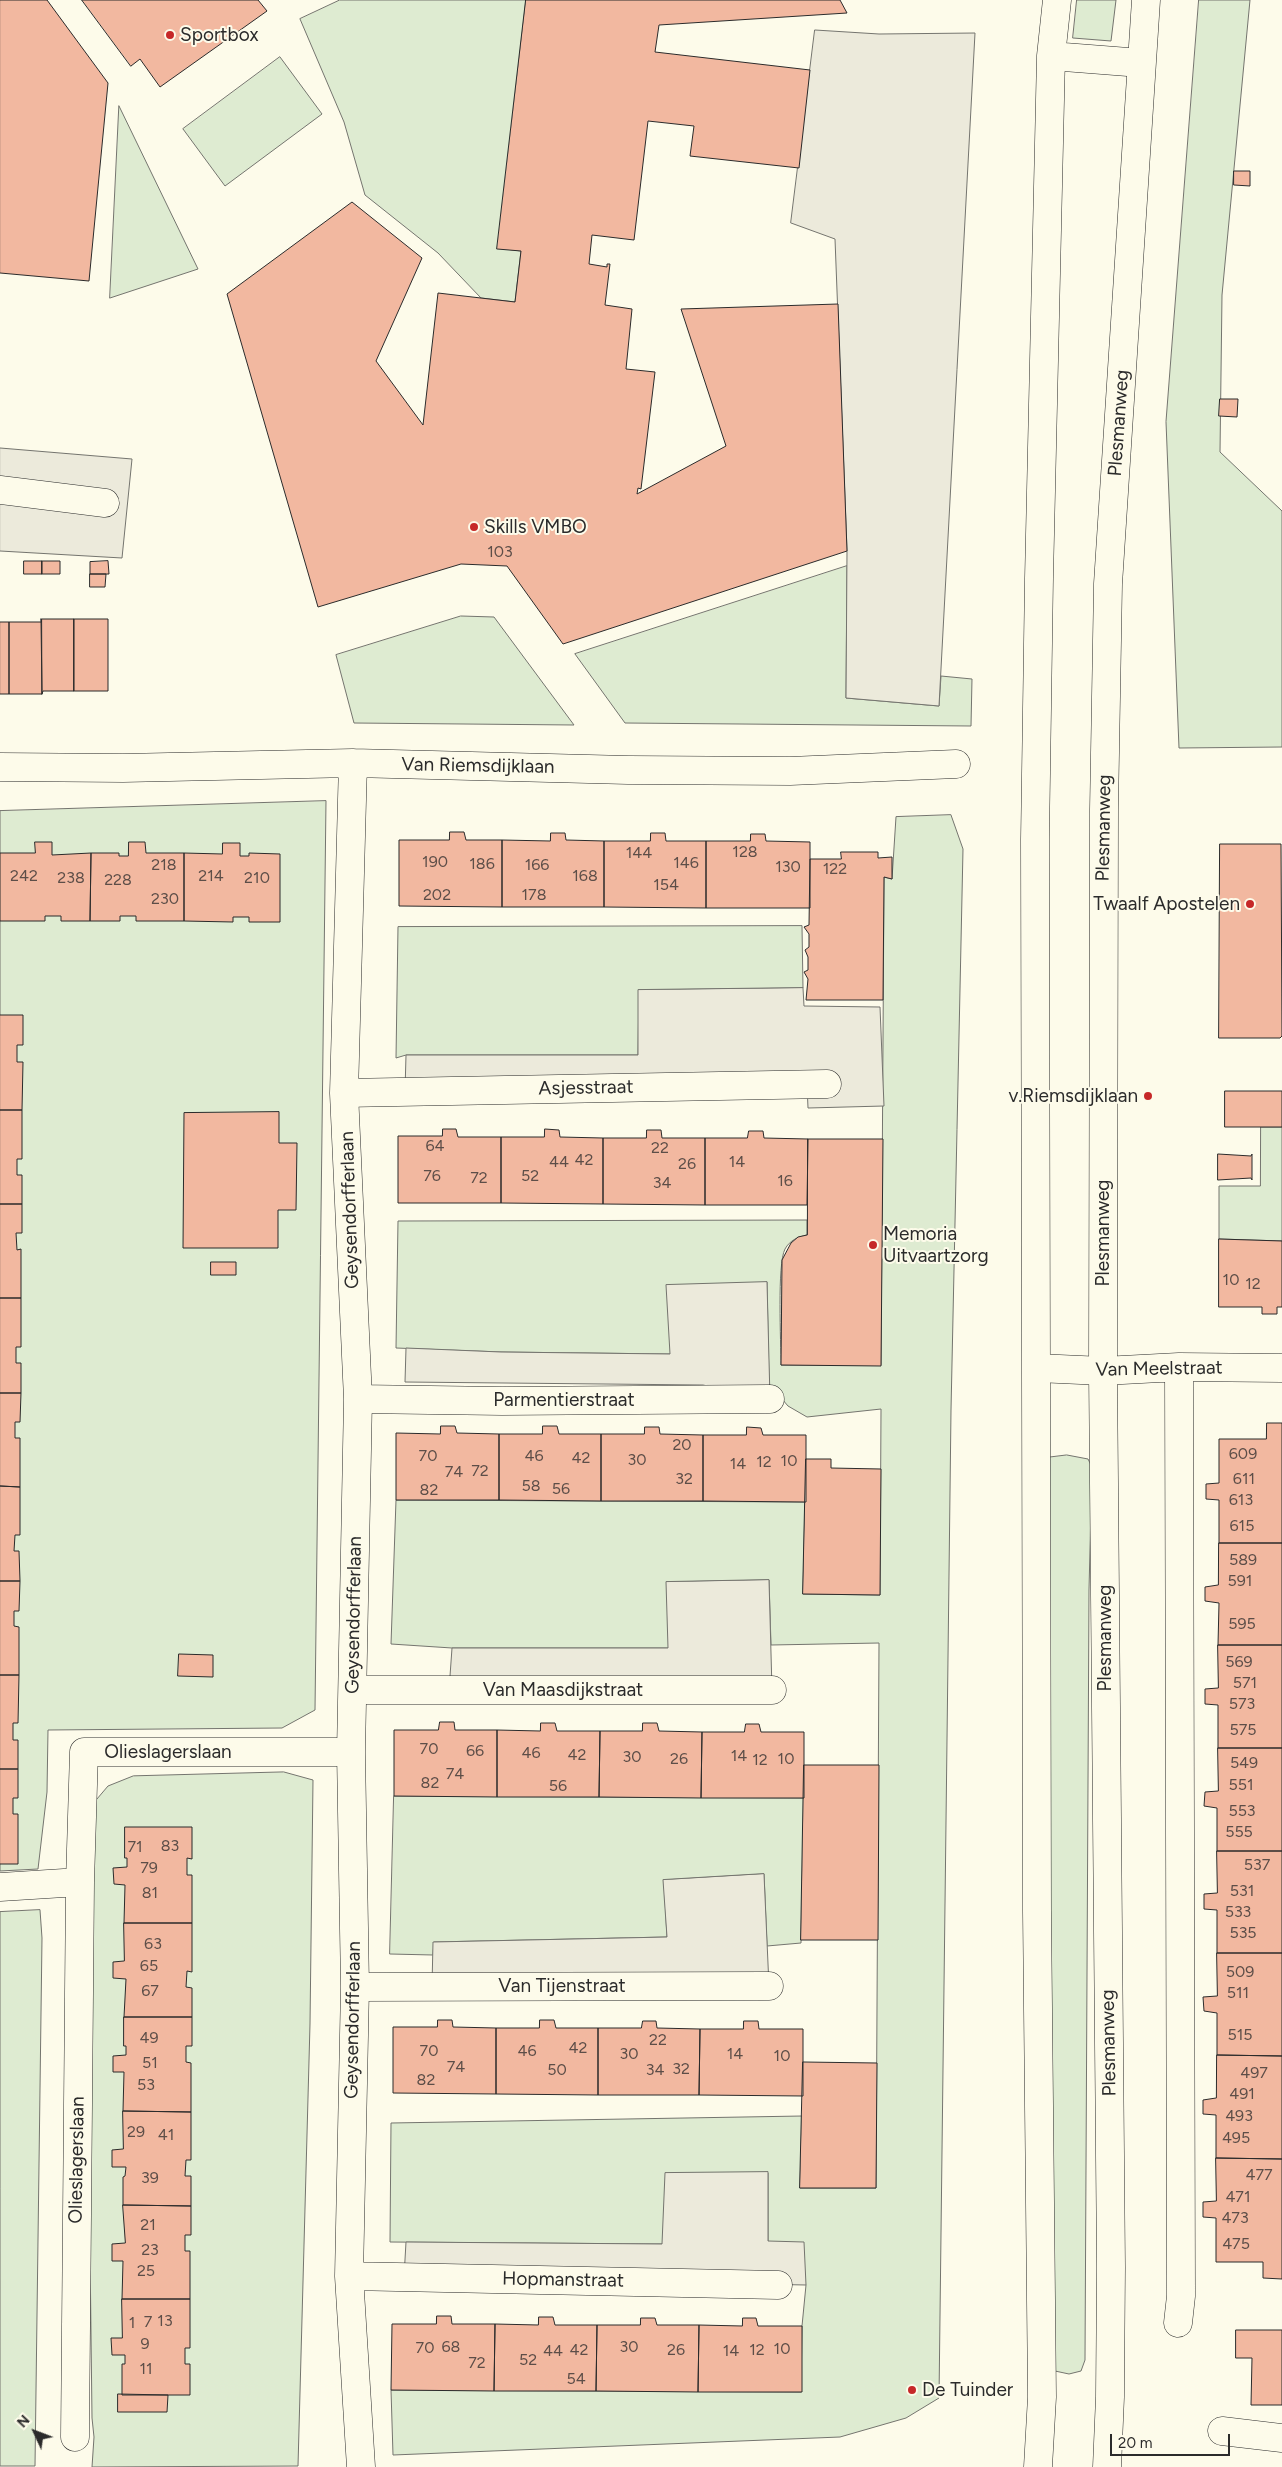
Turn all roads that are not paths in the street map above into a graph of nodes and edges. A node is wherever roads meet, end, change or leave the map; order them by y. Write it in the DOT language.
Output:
graph roads {
  1 [pos="1057,0"];
  2 [pos="1146,0"];
  3 [pos="1051,56"];
  4 [pos="1141,63"];
  5 [pos="0,490"];
  6 [pos="105,503"];
  7 [pos="353,763"];
  8 [pos="956,764"];
  9 [pos="0,767"];
  10 [pos="827,1084"];
  11 [pos="344,1093"];
  12 [pos="1180,1367"];
  13 [pos="1037,1368"];
  14 [pos="1282,1368"];
  15 [pos="1103,1371"];
  16 [pos="358,1399"];
  17 [pos="770,1399"];
  18 [pos="353,1690"];
  19 [pos="772,1690"];
  20 [pos="351,1752"];
  21 [pos="80,1882"];
  22 [pos="0,1887"];
  23 [pos="769,1986"];
  24 [pos="355,1987"];
  25 [pos="348,2276"];
  26 [pos="778,2285"];
  27 [pos="1178,2323"];
  28 [pos="1222,2431"];
  29 [pos="75,2437"];
  30 [pos="1282,2438"];
  31 [pos="361,2467"];
  32 [pos="1038,2467"];
  33 [pos="1107,2467"];
  1 -- 3 [label="street"];
  2 -- 4 [label="street, Plesmanweg"];
  3 -- 4 [label="street"];
  3 -- 13 [label="street"];
  4 -- 15 [label="street, Plesmanweg"];
  5 -- 6 [label="street"];
  7 -- 8 [label="street, Van Riemsdijklaan"];
  7 -- 9 [label="street, Van Riemsdijklaan"];
  7 -- 11 [label="street, Geysendorfferlaan"];
  10 -- 11 [label="street, Asjesstraat"];
  11 -- 16 [label="street, Geysendorfferlaan"];
  12 -- 14 [label="street, Van Meelstraat"];
  12 -- 15 [label="street, Van Meelstraat"];
  12 -- 27 [label="street"];
  13 -- 15 [label="street, Van Meelstraat"];
  13 -- 32 [label="street"];
  15 -- 33 [label="street, Plesmanweg"];
  16 -- 17 [label="street, Parmentierstraat"];
  16 -- 18 [label="street, Geysendorfferlaan"];
  18 -- 19 [label="street, Van Maasdijkstraat"];
  18 -- 20 [label="street, Geysendorfferlaan"];
  20 -- 21 [label="street, Olieslagerslaan"];
  20 -- 24 [label="street, Geysendorfferlaan"];
  21 -- 22 [label="street"];
  21 -- 29 [label="street, Olieslagerslaan"];
  23 -- 24 [label="street, Van Tijenstraat"];
  24 -- 25 [label="street, Geysendorfferlaan"];
  25 -- 26 [label="street, Hopmanstraat"];
  25 -- 31 [label="street, Geysendorfferlaan"];
  28 -- 30 [label="street"];
}
